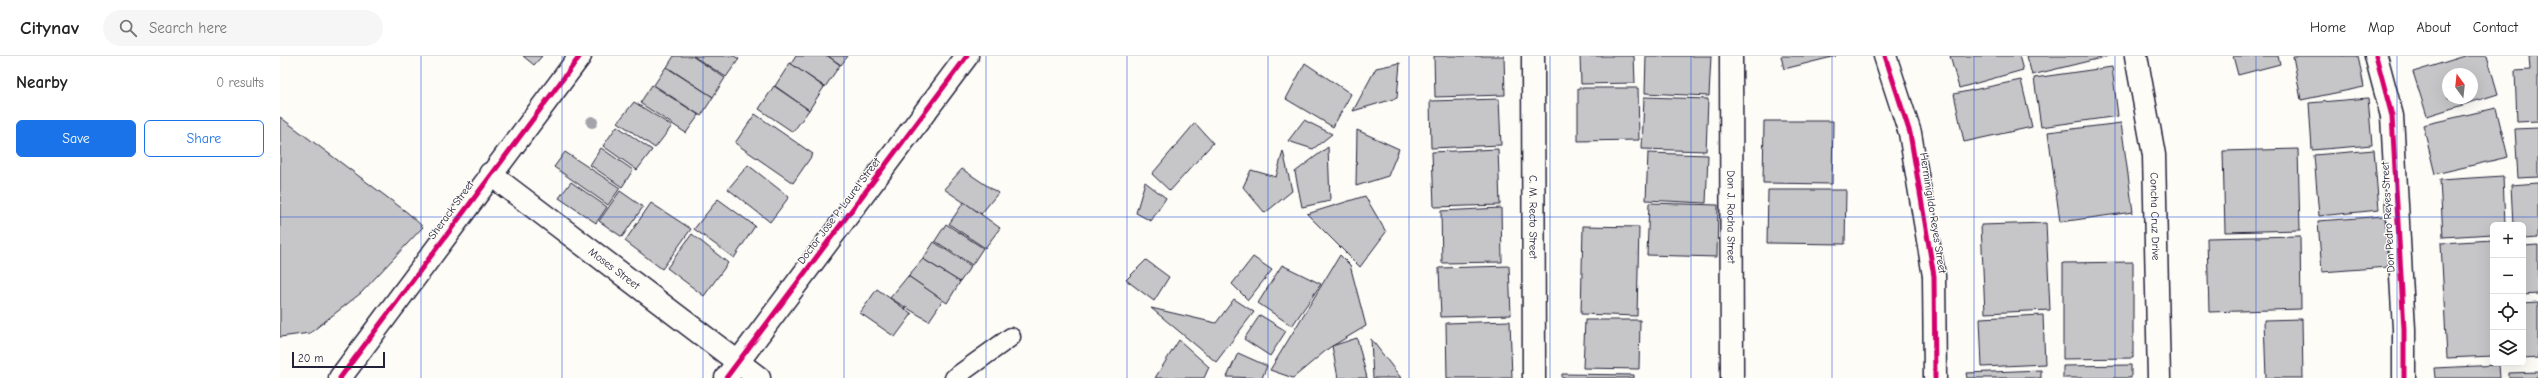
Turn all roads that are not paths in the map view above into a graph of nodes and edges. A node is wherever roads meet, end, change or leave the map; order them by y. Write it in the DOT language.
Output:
graph roads {
  1 [pos="580,56"];
  2 [pos="967,56"];
  3 [pos="1533,56"];
  4 [pos="1731,56"];
  5 [pos="1885,56"];
  6 [pos="2136,56"];
  7 [pos="2376,56"];
  8 [pos="490,174"];
  9 [pos="1011,338"];
  10 [pos="732,371"];
  11 [pos="340,378"];
  12 [pos="759,378"];
  13 [pos="954,378"];
  14 [pos="1534,378"];
  15 [pos="1732,378"];
  16 [pos="1935,378"];
  17 [pos="2159,378"];
  18 [pos="2404,378"];
  1 -- 8 [label="street, Sherack Street"];
  2 -- 10 [label="street, Doctor Jose P. Laurel Street"];
  3 -- 14 [label="street, C. M. Recto Street"];
  4 -- 15 [label="street, Don J. Rocha Street"];
  5 -- 16 [label="street, Herminigildo Reyes Street"];
  6 -- 17 [label="street, Concha Cruz Drive"];
  7 -- 18 [label="street, Don Pedro Reyes Street"];
  8 -- 10 [label="street, Moses Street"];
  8 -- 11 [label="street, Sherack Street"];
  9 -- 13 [label="lane"];
  10 -- 12 [label="street, Moses Street"];
}
